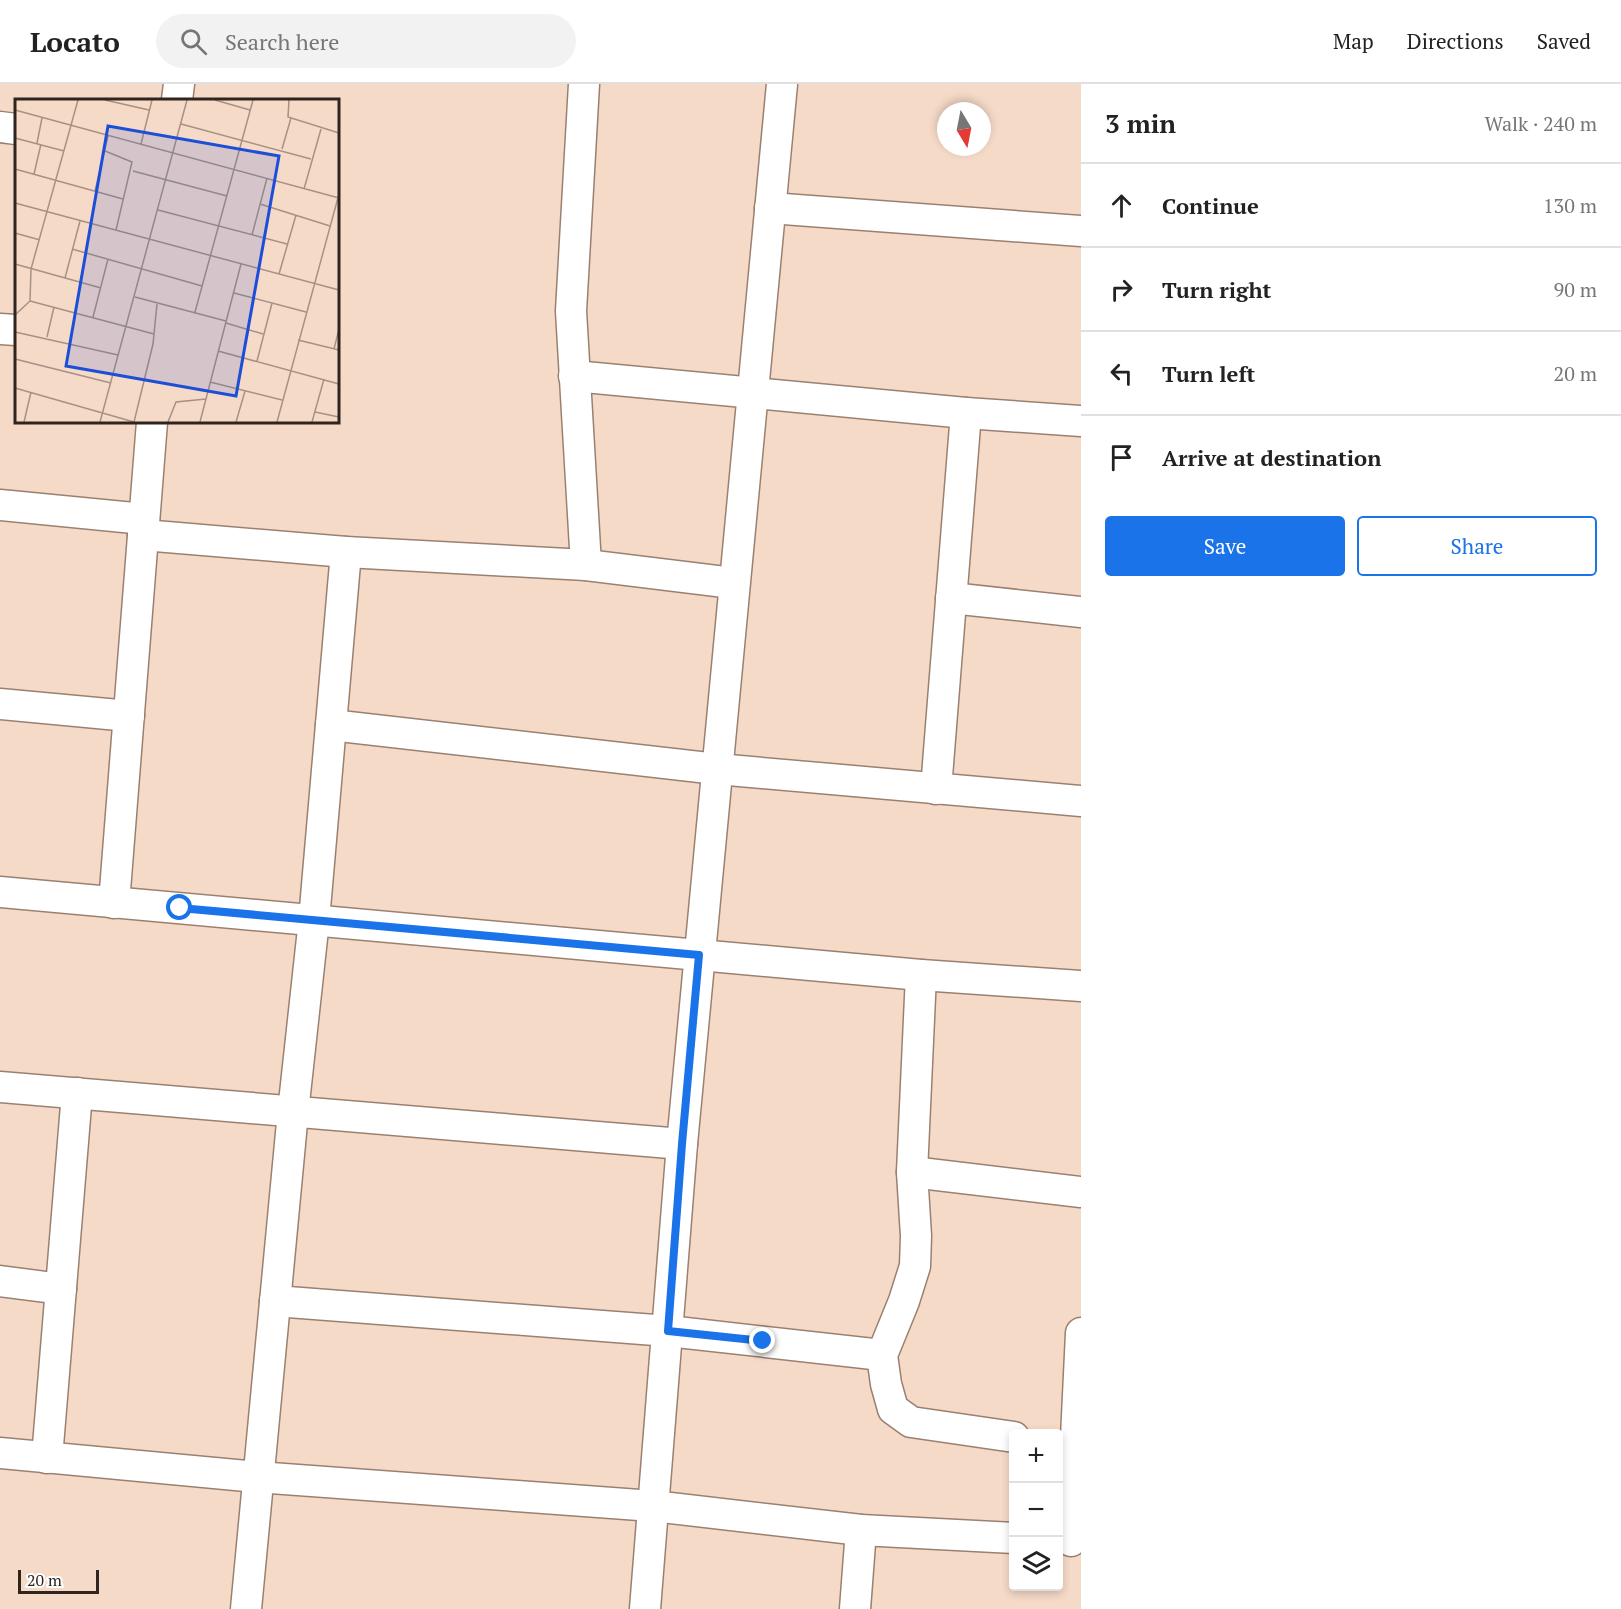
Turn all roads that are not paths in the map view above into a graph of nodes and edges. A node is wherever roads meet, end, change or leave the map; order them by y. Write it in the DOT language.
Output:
graph roads {
  1 [pos="179,84"];
  2 [pos="584,84"];
  3 [pos="782,84"];
  4 [pos="177,99"];
  5 [pos="0,128"];
  6 [pos="15,129"];
  7 [pos="770,208"];
  8 [pos="1081,231"];
  9 [pos="0,329"];
  10 [pos="15,330"];
  11 [pos="574,376"];
  12 [pos="753,394"];
  13 [pos="966,413"];
  14 [pos="1081,421"];
  15 [pos="152,423"];
  16 [pos="0,505"];
  17 [pos="144,527"];
  18 [pos="346,552"];
  19 [pos="586,564"];
  20 [pos="733,583"];
  21 [pos="951,598"];
  22 [pos="1081,612"];
  23 [pos="0,704"];
  24 [pos="129,716"];
  25 [pos="331,724"];
  26 [pos="717,769"];
  27 [pos="936,789"];
  28 [pos="1081,801"];
  29 [pos="0,892"];
  30 [pos="114,903"];
  31 [pos="314,920"];
  32 [pos="699,955"];
  33 [pos="921,975"];
  34 [pos="1081,986"];
  35 [pos="0,1087"];
  36 [pos="77,1093"];
  37 [pos="293,1112"];
  38 [pos="682,1144"];
  39 [pos="912,1172"];
  40 [pos="1081,1192"];
  41 [pos="0,1281"];
  42 [pos="61,1289"];
  43 [pos="275,1301"];
  44 [pos="668,1331"];
  45 [pos="1081,1333"];
  46 [pos="882,1355"];
  47 [pos="1009,1436"];
  48 [pos="1067,1444"];
  49 [pos="0,1453"];
  50 [pos="47,1458"];
  51 [pos="257,1477"];
  52 [pos="653,1506"];
  53 [pos="861,1530"];
  54 [pos="1009,1538"];
  55 [pos="1070,1541"];
  56 [pos="246,1609"];
  57 [pos="645,1609"];
  58 [pos="855,1609"];
  1 -- 4 [label="street"];
  2 -- 11 [label="street"];
  3 -- 7 [label="street"];
  5 -- 6 [label="street"];
  7 -- 8 [label="street"];
  7 -- 12 [label="street"];
  9 -- 10 [label="street"];
  11 -- 12 [label="street"];
  11 -- 19 [label="street"];
  12 -- 13 [label="street"];
  12 -- 20 [label="street"];
  13 -- 14 [label="street"];
  13 -- 21 [label="street"];
  15 -- 17 [label="street"];
  16 -- 17 [label="street"];
  17 -- 18 [label="street"];
  17 -- 24 [label="street"];
  18 -- 19 [label="street"];
  18 -- 25 [label="street"];
  19 -- 20 [label="street"];
  20 -- 26 [label="street"];
  21 -- 22 [label="street"];
  21 -- 27 [label="street"];
  23 -- 24 [label="street"];
  24 -- 30 [label="street"];
  25 -- 26 [label="street"];
  25 -- 31 [label="street"];
  26 -- 27 [label="street"];
  26 -- 32 [label="street"];
  27 -- 28 [label="street"];
  29 -- 30 [label="street"];
  30 -- 31 [label="street"];
  31 -- 32 [label="street"];
  31 -- 37 [label="street"];
  32 -- 33 [label="street"];
  32 -- 38 [label="street"];
  33 -- 34 [label="street"];
  33 -- 39 [label="street"];
  35 -- 36 [label="street"];
  36 -- 37 [label="street"];
  36 -- 42 [label="street"];
  37 -- 38 [label="street"];
  37 -- 43 [label="street"];
  38 -- 44 [label="street"];
  39 -- 40 [label="street"];
  39 -- 46 [label="street"];
  41 -- 42 [label="street"];
  42 -- 50 [label="street"];
  43 -- 44 [label="street"];
  43 -- 51 [label="street"];
  44 -- 46 [label="street"];
  44 -- 52 [label="street"];
  45 -- 48 [label="street"];
  46 -- 47 [label="street"];
  48 -- 55 [label="street"];
  49 -- 50 [label="street"];
  50 -- 51 [label="street"];
  51 -- 52 [label="street"];
  51 -- 56 [label="street"];
  52 -- 53 [label="street"];
  52 -- 57 [label="street"];
  53 -- 54 [label="street"];
  53 -- 58 [label="street"];
}
